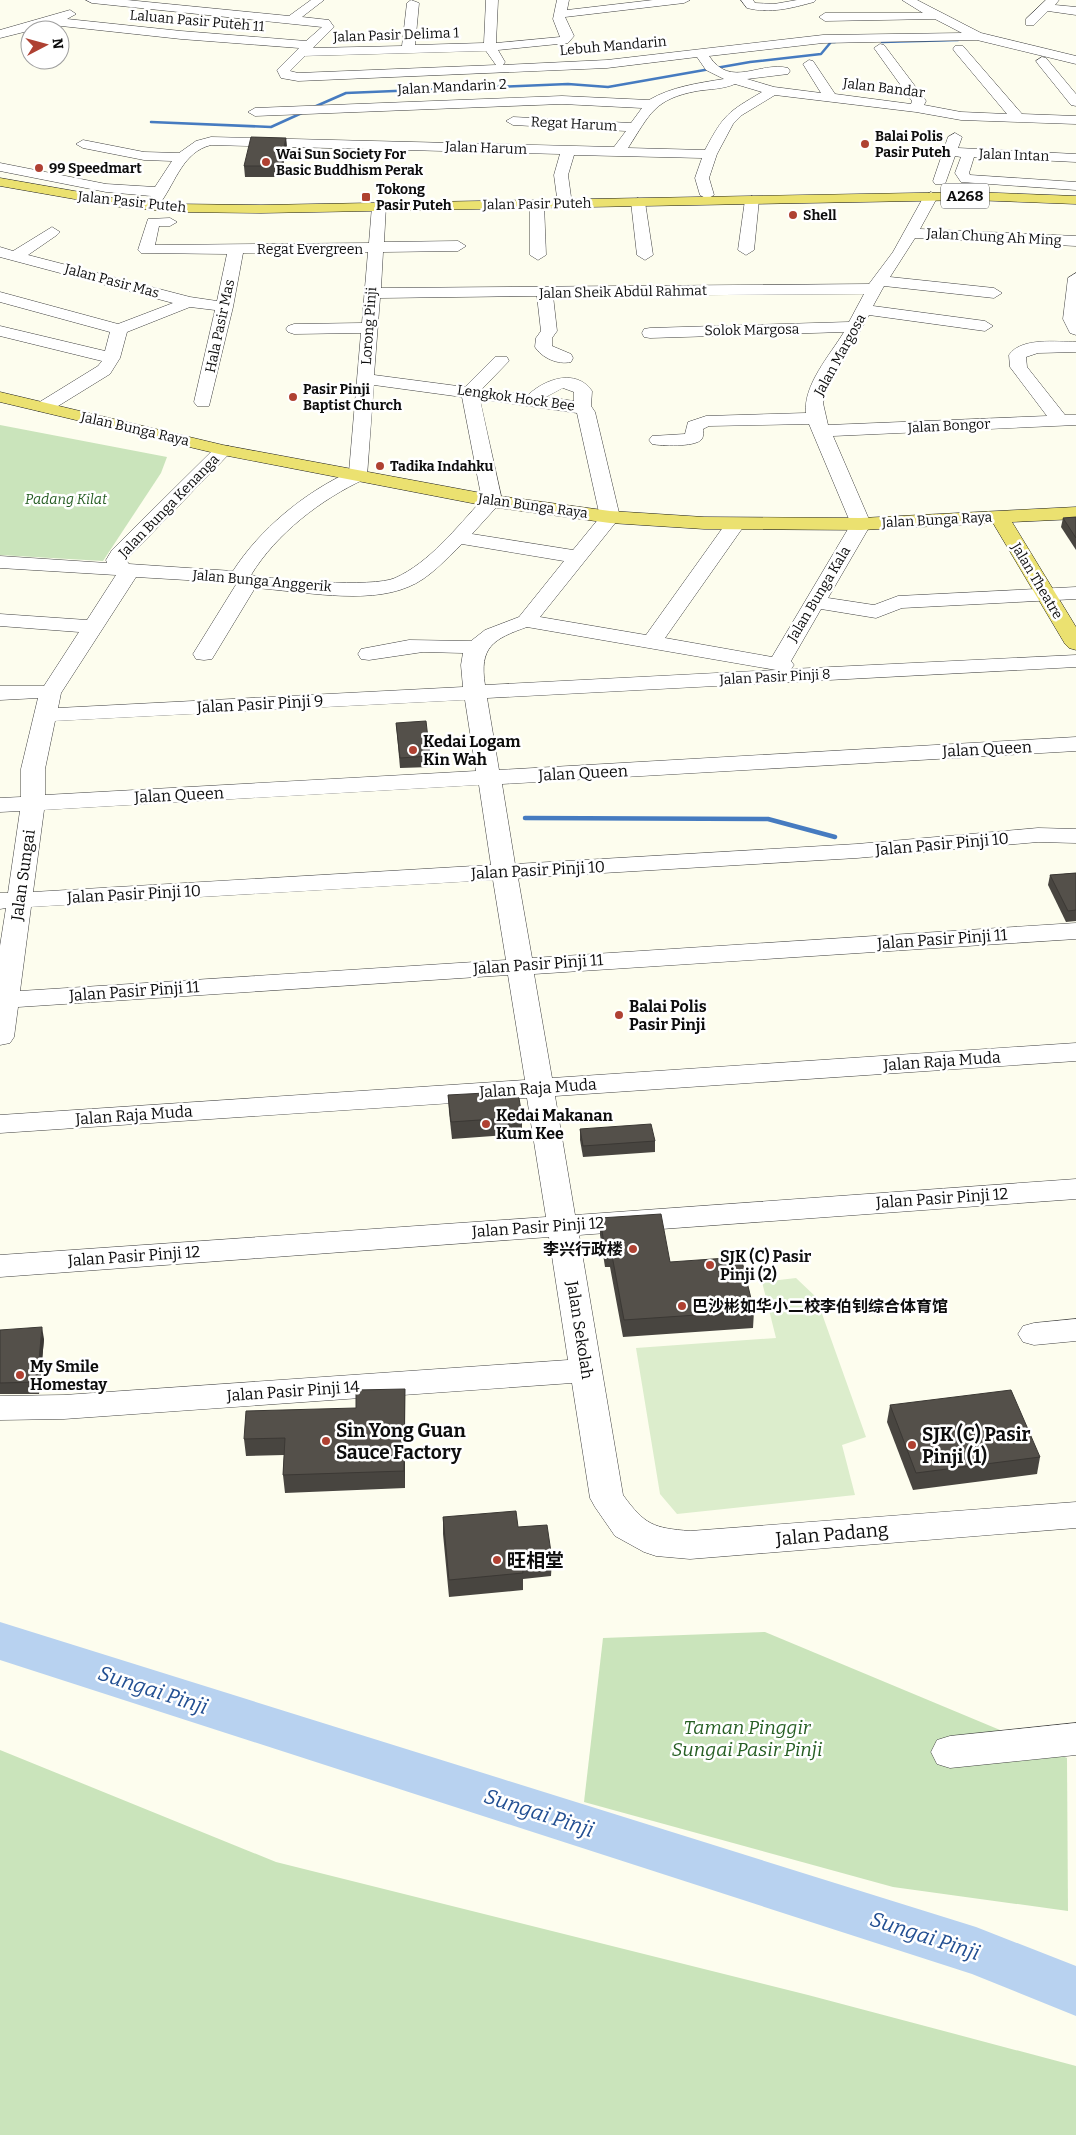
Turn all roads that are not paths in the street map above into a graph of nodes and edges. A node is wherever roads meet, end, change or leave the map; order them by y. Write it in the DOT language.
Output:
graph roads {
  1 [pos="92,0"];
  2 [pos="219,0"];
  3 [pos="318,0"];
  4 [pos="492,0"];
  5 [pos="563,0"];
  6 [pos="684,0"];
  7 [pos="747,0"];
  8 [pos="811,0"];
  9 [pos="908,0"];
  10 [pos="98,1"];
  11 [pos="130,2"];
  12 [pos="413,3"];
  13 [pos="638,3"];
  14 [pos="1049,4"];
  15 [pos="782,8"];
  16 [pos="1076,11"];
  17 [pos="195,12"];
  18 [pos="337,12"];
  19 [pos="560,14"];
  20 [pos="823,15"];
  21 [pos="935,16"];
  22 [pos="54,20"];
  23 [pos="291,20"];
  24 [pos="175,22"];
  25 [pos="1030,22"];
  26 [pos="70,23"];
  27 [pos="328,25"];
  28 [pos="20,29"];
  29 [pos="0,34"];
  30 [pos="977,36"];
  31 [pos="835,39"];
  32 [pos="490,47"];
  33 [pos="880,48"];
  34 [pos="307,49"];
  35 [pos="959,49"];
  36 [pos="408,50"];
  37 [pos="700,52"];
  38 [pos="1076,60"];
  39 [pos="1042,61"];
  40 [pos="809,64"];
  41 [pos="503,70"];
  42 [pos="784,70"];
  43 [pos="438,72"];
  44 [pos="734,79"];
  45 [pos="773,91"];
  46 [pos="832,98"];
  47 [pos="519,101"];
  48 [pos="1076,102"];
  49 [pos="450,104"];
  50 [pos="651,104"];
  51 [pos="429,105"];
  52 [pos="345,108"];
  53 [pos="916,108"];
  54 [pos="255,112"];
  55 [pos="961,116"];
  56 [pos="1018,118"];
  57 [pos="1076,120"];
  58 [pos="513,121"];
  59 [pos="635,127"];
  60 [pos="332,135"];
  61 [pos="311,143"];
  62 [pos="83,144"];
  63 [pos="486,148"];
  64 [pos="504,149"];
  65 [pos="407,150"];
  66 [pos="568,151"];
  67 [pos="618,152"];
  68 [pos="952,152"];
  69 [pos="710,154"];
  70 [pos="969,154"];
  71 [pos="182,157"];
  72 [pos="307,158"];
  73 [pos="1076,158"];
  74 [pos="478,166"];
  75 [pos="6,174"];
  76 [pos="940,180"];
  77 [pos="1076,186"];
  78 [pos="966,190"];
  79 [pos="926,194"];
  80 [pos="1076,194"];
  81 [pos="708,195"];
  82 [pos="158,196"];
  83 [pos="564,197"];
  84 [pos="752,200"];
  85 [pos="1076,200"];
  86 [pos="638,202"];
  87 [pos="537,204"];
  88 [pos="379,206"];
  89 [pos="171,215"];
  90 [pos="52,232"];
  91 [pos="911,233"];
  92 [pos="1076,241"];
  93 [pos="458,246"];
  94 [pos="375,248"];
  95 [pos="236,249"];
  96 [pos="162,250"];
  97 [pos="746,250"];
  98 [pos="7,254"];
  99 [pos="538,255"];
  100 [pos="644,255"];
  101 [pos="1076,283"];
  102 [pos="878,285"];
  103 [pos="140,288"];
  104 [pos="372,293"];
  105 [pos="545,293"];
  106 [pos="994,293"];
  107 [pos="0,297"];
  108 [pos="189,302"];
  109 [pos="225,307"];
  110 [pos="48,310"];
  111 [pos="865,310"];
  112 [pos="984,326"];
  113 [pos="855,327"];
  114 [pos="369,328"];
  115 [pos="119,329"];
  116 [pos="294,329"];
  117 [pos="0,330"];
  118 [pos="1076,330"];
  119 [pos="650,333"];
  120 [pos="1076,347"];
  121 [pos="112,358"];
  122 [pos="565,358"];
  123 [pos="501,361"];
  124 [pos="365,379"];
  125 [pos="470,391"];
  126 [pos="0,397"];
  127 [pos="203,402"];
  128 [pos="44,407"];
  129 [pos="1068,421"];
  130 [pos="819,425"];
  131 [pos="658,440"];
  132 [pos="224,450"];
  133 [pos="358,475"];
  134 [pos="492,501"];
  135 [pos="1076,514"];
  136 [pos="610,517"];
  137 [pos="999,517"];
  138 [pos="736,523"];
  139 [pos="861,524"];
  140 [pos="457,537"];
  141 [pos="578,557"];
  142 [pos="0,562"];
  143 [pos="126,572"];
  144 [pos="244,579"];
  145 [pos="1076,593"];
  146 [pos="1046,595"];
  147 [pos="816,602"];
  148 [pos="0,620"];
  149 [pos="526,621"];
  150 [pos="95,627"];
  151 [pos="651,643"];
  152 [pos="1076,644"];
  153 [pos="477,648"];
  154 [pos="204,654"];
  155 [pos="369,654"];
  156 [pos="1076,661"];
  157 [pos="778,664"];
  158 [pos="824,674"];
  159 [pos="475,692"];
  160 [pos="0,693"];
  161 [pos="50,693"];
  162 [pos="46,715"];
  163 [pos="1076,744"];
  164 [pos="489,778"];
  165 [pos="33,803"];
  166 [pos="0,805"];
  167 [pos="1076,836"];
  168 [pos="504,872"];
  169 [pos="10,901"];
  170 [pos="1076,931"];
  171 [pos="520,965"];
  172 [pos="3,1000"];
  173 [pos="0,1037"];
  174 [pos="1076,1052"];
  175 [pos="540,1088"];
  176 [pos="0,1124"];
  177 [pos="1076,1189"];
  178 [pos="563,1225"];
  179 [pos="0,1266"];
  180 [pos="1076,1330"];
  181 [pos="1034,1334"];
  182 [pos="587,1370"];
  183 [pos="0,1408"];
  184 [pos="607,1498"];
  185 [pos="1076,1515"];
  186 [pos="1076,1739"];
  187 [pos="950,1752"];
  1 -- 10 [label="street"];
  2 -- 17 [label="street"];
  3 -- 23 [label="street"];
  4 -- 32 [label="street"];
  5 -- 19 [label="street"];
  6 -- 13 [label="street"];
  7 -- 15 [label="street"];
  8 -- 15 [label="street"];
  8 -- 20 [label="street"];
  9 -- 21 [label="street"];
  10 -- 11 [label="street"];
  10 -- 22 [label="street"];
  11 -- 17 [label="street"];
  12 -- 36 [label="street"];
  13 -- 19 [label="street"];
  14 -- 16 [label="street"];
  14 -- 25 [label="street"];
  15 -- 20 [label="street"];
  17 -- 23 [label="street"];
  17 -- 24 [label="street"];
  18 -- 27 [label="street"];
  19 -- 32 [label="street, Jalan Pasir Delima 1"];
  20 -- 21 [label="street"];
  20 -- 31 [label="street"];
  21 -- 30 [label="street"];
  23 -- 27 [label="street"];
  26 -- 34 [label="street, Laluan Pasir Puteh 11"];
  27 -- 34 [label="street"];
  28 -- 29 [label="street"];
  30 -- 31 [label="street, Lebuh Mandarin"];
  30 -- 38 [label="street"];
  31 -- 37 [label="street, Lebuh Mandarin"];
  32 -- 36 [label="street, Jalan Pasir Delima 1"];
  32 -- 41 [label="street"];
  33 -- 53 [label="street"];
  34 -- 36 [label="street, Jalan Pasir Delima 1"];
  34 -- 43 [label="street, Lebuh Mandarin"];
  35 -- 56 [label="street"];
  37 -- 41 [label="street, Lebuh Mandarin"];
  37 -- 44 [label="street, Jalan Bandar"];
  39 -- 48 [label="street"];
  40 -- 46 [label="street"];
  41 -- 43 [label="street, Lebuh Mandarin"];
  42 -- 44 [label="street"];
  43 -- 49 [label="street"];
  44 -- 45 [label="street, Jalan Bandar"];
  44 -- 50 [label="street"];
  45 -- 46 [label="street, Jalan Bandar"];
  45 -- 69 [label="street"];
  46 -- 53 [label="street, Jalan Bandar"];
  47 -- 49 [label="street, Jalan Mandarin 2"];
  47 -- 50 [label="street, Jalan Mandarin 2"];
  47 -- 58 [label="street"];
  49 -- 51 [label="street, Jalan Mandarin 2"];
  50 -- 59 [label="street"];
  51 -- 52 [label="street, Jalan Mandarin 2"];
  51 -- 65 [label="street"];
  52 -- 54 [label="street, Jalan Mandarin 2"];
  52 -- 60 [label="street"];
  53 -- 55 [label="street, Jalan Bandar"];
  55 -- 56 [label="street, Jalan Bandar"];
  55 -- 68 [label="street"];
  56 -- 57 [label="street, Jalan Bandar"];
  58 -- 59 [label="street, Regat Harum"];
  58 -- 64 [label="street"];
  59 -- 67 [label="street"];
  60 -- 61 [label="street, Jalan Harum"];
  60 -- 65 [label="street, Jalan Harum"];
  61 -- 71 [label="street, Jalan Harum"];
  61 -- 72 [label="street"];
  62 -- 71 [label="street"];
  63 -- 64 [label="street, Jalan Harum"];
  63 -- 65 [label="street, Jalan Harum"];
  63 -- 74 [label="street"];
  64 -- 66 [label="street, Jalan Harum"];
  66 -- 67 [label="street, Jalan Harum"];
  66 -- 83 [label="street"];
  67 -- 69 [label="street, Jalan Harum"];
  68 -- 70 [label="street, Jalan Intan"];
  68 -- 76 [label="street"];
  69 -- 81 [label="street"];
  70 -- 73 [label="street, Jalan Intan"];
  70 -- 77 [label="street"];
  71 -- 82 [label="street"];
  75 -- 82 [label="main road, Jalan Pasir Puteh / A268"];
  75 -- 89 [label="main road, Jalan Pasir Puteh / A268"];
  76 -- 78 [label="street"];
  76 -- 79 [label="street"];
  78 -- 79 [label="main road, Jalan Pasir Puteh / A268"];
  78 -- 80 [label="main road, Jalan Pasir Puteh / A268"];
  79 -- 81 [label="main road, Jalan Pasir Puteh / A268"];
  79 -- 84 [label="main road, Jalan Pasir Puteh / A268"];
  79 -- 85 [label="main road, Jalan Pasir Puteh / A268"];
  79 -- 91 [label="street, Jalan Margosa"];
  81 -- 83 [label="main road, Jalan Pasir Puteh / A268"];
  82 -- 83 [label="main road, Jalan Pasir Puteh / A268"];
  84 -- 86 [label="main road, Jalan Pasir Puteh / A268"];
  84 -- 97 [label="street"];
  86 -- 87 [label="main road, Jalan Pasir Puteh / A268"];
  86 -- 100 [label="street"];
  87 -- 88 [label="main road, Jalan Pasir Puteh / A268"];
  87 -- 99 [label="street"];
  88 -- 89 [label="main road, Jalan Pasir Puteh / A268"];
  88 -- 94 [label="street, Lorong Pinji"];
  89 -- 96 [label="street"];
  90 -- 98 [label="street"];
  91 -- 92 [label="street, Jalan Chung Ah Ming"];
  91 -- 102 [label="street, Jalan Margosa"];
  93 -- 94 [label="street, Regat Evergreen"];
  94 -- 95 [label="street, Regat Evergreen"];
  94 -- 104 [label="street, Lorong Pinji"];
  95 -- 96 [label="street, Regat Evergreen"];
  95 -- 109 [label="street, Hala Pasir Mas"];
  96 -- 103 [label="street"];
  98 -- 103 [label="street, Jalan Pasir Mas"];
  101 -- 118 [label="street"];
  102 -- 105 [label="street, Jalan Sheik Abdul Rahmat"];
  102 -- 106 [label="street, Jalan Sheik Abdul Rahmat"];
  102 -- 111 [label="street, Jalan Margosa"];
  103 -- 108 [label="street, Jalan Pasir Mas"];
  104 -- 105 [label="street, Jalan Sheik Abdul Rahmat"];
  104 -- 114 [label="street, Lorong Pinji"];
  105 -- 122 [label="street"];
  107 -- 110 [label="street"];
  108 -- 109 [label="street, Jalan Pasir Mas"];
  108 -- 115 [label="street"];
  109 -- 127 [label="street, Hala Pasir Mas"];
  110 -- 115 [label="street"];
  110 -- 117 [label="street"];
  111 -- 112 [label="street"];
  111 -- 113 [label="street, Jalan Margosa"];
  113 -- 119 [label="street, Solok Margosa"];
  113 -- 130 [label="street, Jalan Margosa"];
  114 -- 116 [label="street"];
  114 -- 124 [label="street, Lorong Pinji"];
  115 -- 121 [label="street"];
  117 -- 121 [label="street"];
  120 -- 129 [label="street"];
  121 -- 128 [label="street"];
  123 -- 125 [label="street"];
  124 -- 125 [label="street, Lengkok Hock Bee"];
  124 -- 133 [label="street, Lorong Pinji"];
  125 -- 134 [label="street"];
  125 -- 136 [label="street, Lengkok Hock Bee"];
  126 -- 128 [label="main road, Jalan Bunga Raya"];
  128 -- 132 [label="main road, Jalan Bunga Raya"];
  129 -- 130 [label="street, Jalan Bongor"];
  130 -- 131 [label="street, Jalan Bongor"];
  130 -- 139 [label="street, Jalan Margosa"];
  132 -- 133 [label="main road, Jalan Bunga Raya"];
  132 -- 143 [label="street, Jalan Bunga Kenanga"];
  133 -- 134 [label="main road, Jalan Bunga Raya"];
  133 -- 144 [label="street"];
  134 -- 136 [label="main road, Jalan Bunga Raya"];
  134 -- 140 [label="street, Jalan Bunga Anggerik"];
  135 -- 137 [label="main road, Jalan Bunga Raya"];
  136 -- 138 [label="main road, Jalan Bunga Raya"];
  136 -- 141 [label="street"];
  137 -- 139 [label="main road, Jalan Bunga Raya"];
  137 -- 146 [label="main road, Jalan Theatre"];
  138 -- 139 [label="main road, Jalan Bunga Raya"];
  138 -- 151 [label="street"];
  139 -- 147 [label="street, Jalan Bunga Kala"];
  140 -- 141 [label="street"];
  140 -- 144 [label="street, Jalan Bunga Anggerik"];
  141 -- 149 [label="street"];
  142 -- 143 [label="street, Jalan Bunga Anggerik"];
  143 -- 144 [label="street, Jalan Bunga Anggerik"];
  143 -- 150 [label="street, Jalan Bunga Kenanga"];
  144 -- 154 [label="street"];
  145 -- 146 [label="street"];
  146 -- 147 [label="street"];
  146 -- 152 [label="main road, Jalan Theatre"];
  147 -- 157 [label="street, Jalan Bunga Kala"];
  148 -- 150 [label="street"];
  149 -- 151 [label="street"];
  149 -- 153 [label="street"];
  150 -- 161 [label="street, Jalan Bunga Kenanga"];
  151 -- 157 [label="street"];
  153 -- 155 [label="street"];
  153 -- 159 [label="street, Jalan Sekolah"];
  156 -- 158 [label="street, Jalan Pasir Pinji 8"];
  157 -- 158 [label="street"];
  158 -- 159 [label="street, Jalan Pasir Pinji 8"];
  159 -- 162 [label="street, Jalan Pasir Pinji 9"];
  159 -- 164 [label="street, Jalan Sekolah"];
  160 -- 161 [label="street"];
  161 -- 162 [label="street, Jalan Bunga Kenanga"];
  162 -- 165 [label="street, Jalan Bunga Kenanga"];
  163 -- 164 [label="street, Jalan Queen"];
  164 -- 165 [label="street, Jalan Queen"];
  164 -- 168 [label="street, Jalan Sekolah"];
  165 -- 166 [label="street, Jalan Queen"];
  165 -- 169 [label="street, Jalan Sungai"];
  167 -- 168 [label="street, Jalan Pasir Pinji 10"];
  168 -- 169 [label="street, Jalan Pasir Pinji 10"];
  168 -- 171 [label="street, Jalan Sekolah"];
  169 -- 172 [label="street, Jalan Sungai"];
  170 -- 171 [label="street, Jalan Pasir Pinji 11"];
  171 -- 172 [label="street, Jalan Pasir Pinji 11"];
  171 -- 175 [label="street, Jalan Sekolah"];
  172 -- 173 [label="street, Jalan Sungai"];
  174 -- 175 [label="street, Jalan Raja Muda"];
  175 -- 176 [label="street, Jalan Raja Muda"];
  175 -- 178 [label="street, Jalan Sekolah"];
  177 -- 178 [label="street, Jalan Pasir Pinji 12"];
  178 -- 179 [label="street, Jalan Pasir Pinji 12"];
  178 -- 182 [label="street, Jalan Sekolah"];
  180 -- 181 [label="street"];
  182 -- 183 [label="street, Jalan Pasir Pinji 14"];
  182 -- 184 [label="street, Jalan Sekolah"];
  184 -- 185 [label="street, Jalan Padang"];
  186 -- 187 [label="street"];
}
